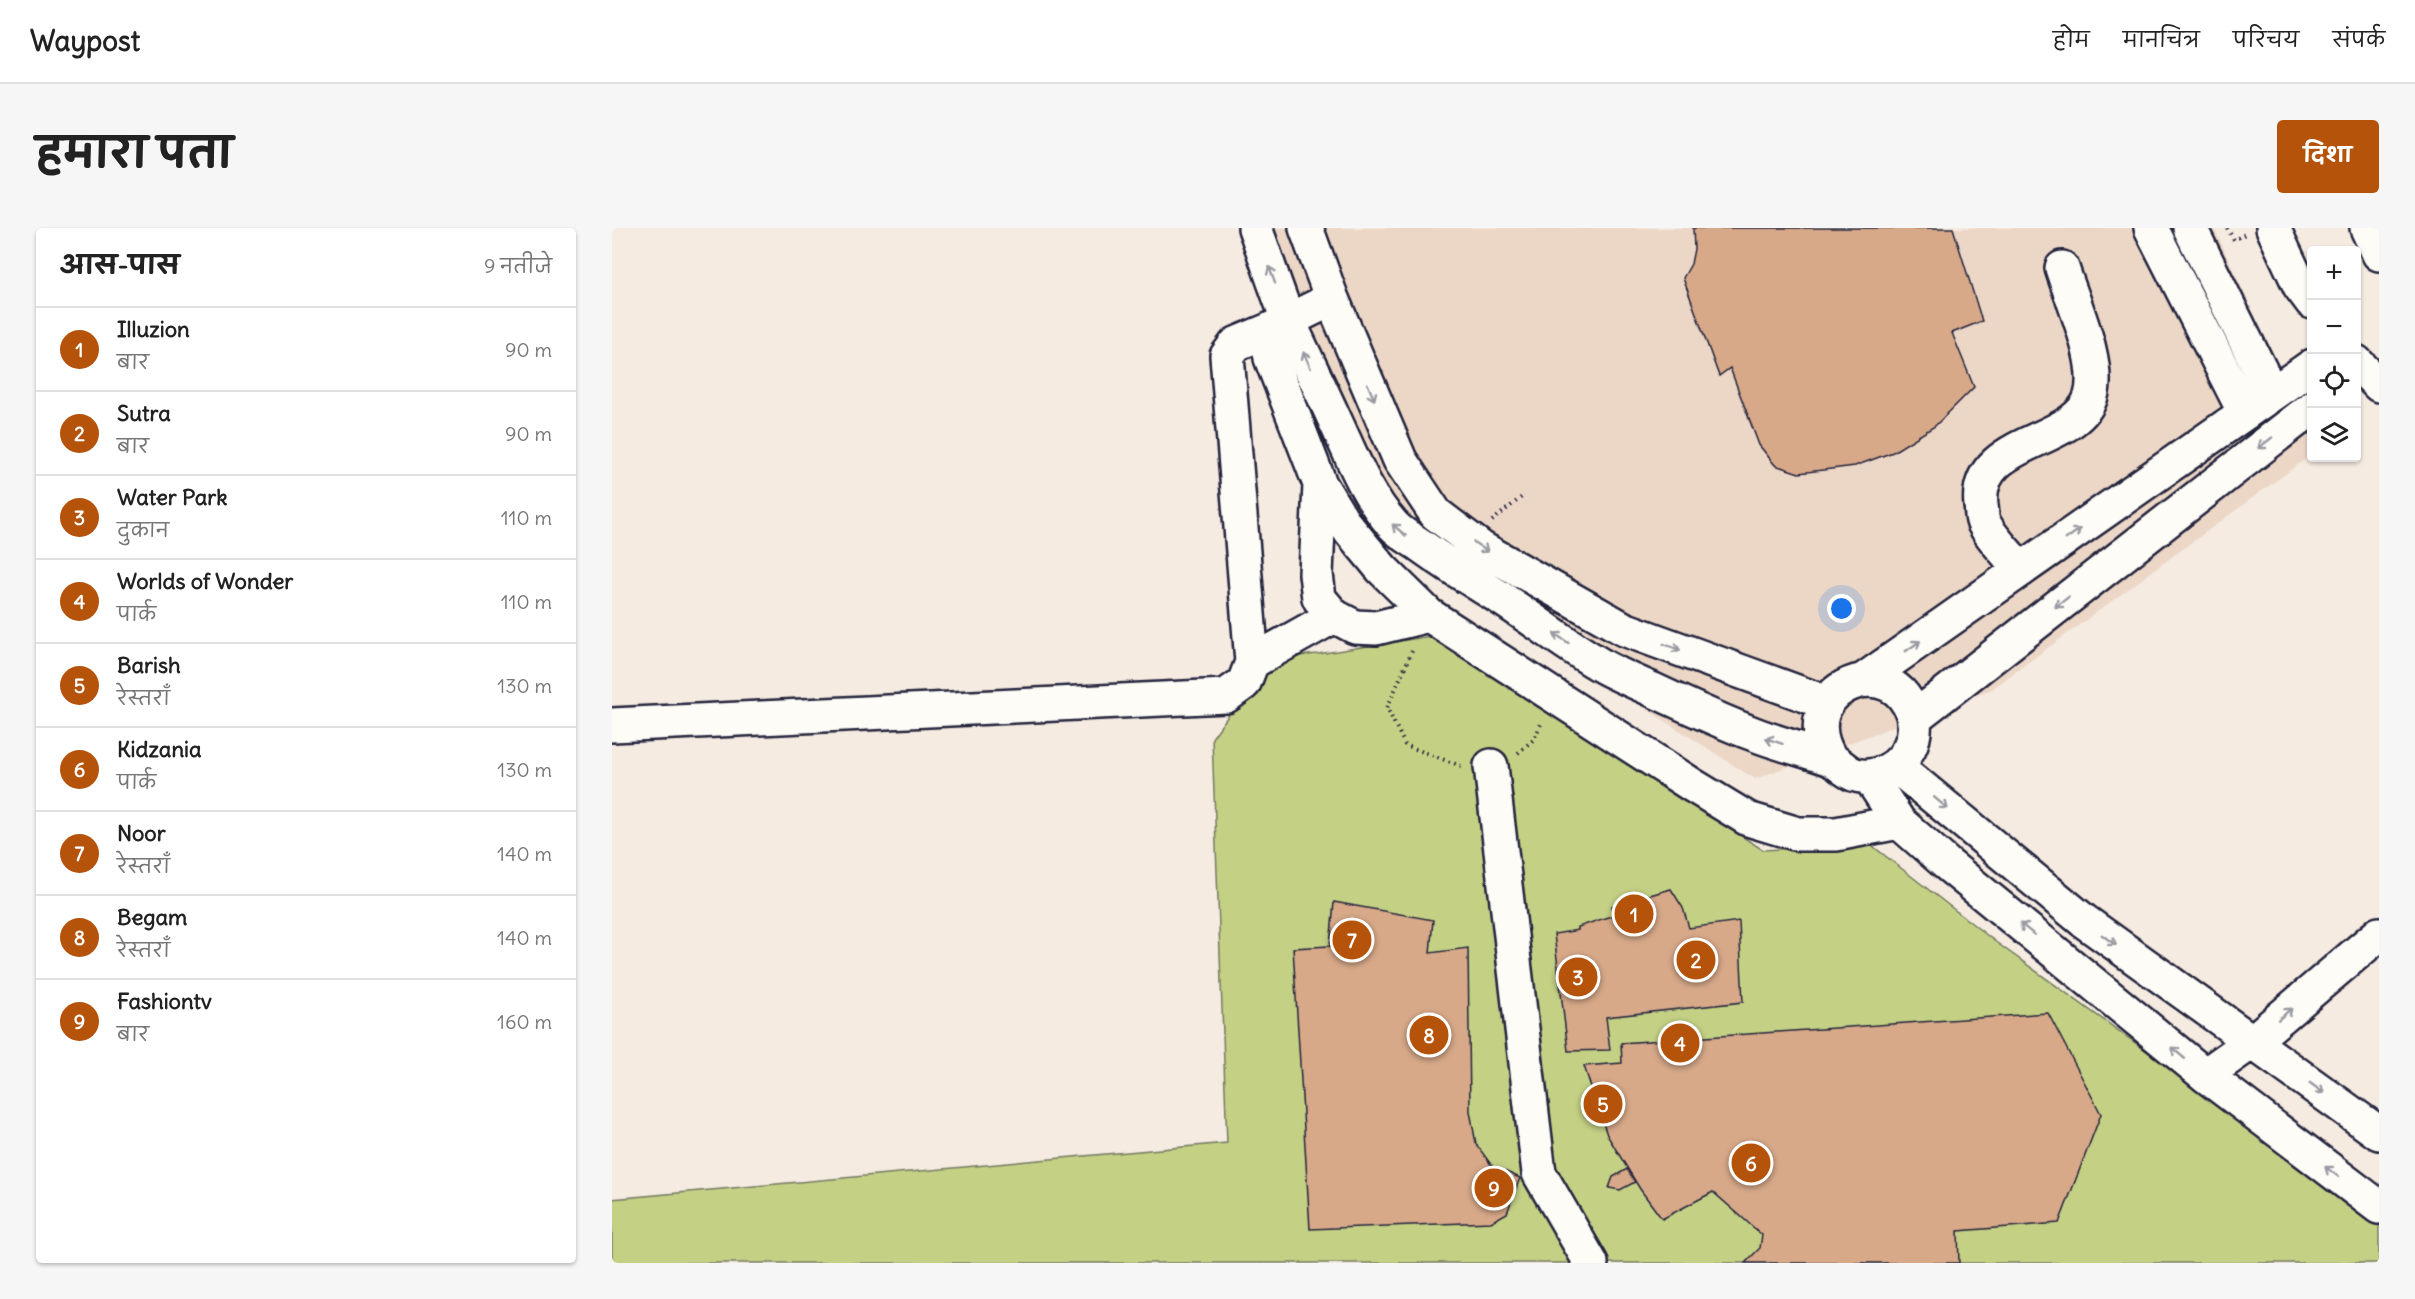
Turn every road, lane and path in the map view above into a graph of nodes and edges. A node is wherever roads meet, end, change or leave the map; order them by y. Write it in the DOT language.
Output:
graph roads {
  1 [pos="1255,228"];
  2 [pos="1306,228"];
  3 [pos="2151,228"];
  4 [pos="2190,228"];
  5 [pos="2227,228"];
  6 [pos="2273,228"];
  7 [pos="2367,228"];
  8 [pos="2234,240"];
  9 [pos="2379,254"];
  10 [pos="2062,268"];
  11 [pos="1332,299"];
  12 [pos="2310,300"];
  13 [pos="1278,326"];
  14 [pos="2307,370"];
  15 [pos="2272,394"];
  16 [pos="2307,412"];
  17 [pos="2245,413"];
  18 [pos="1320,484"];
  19 [pos="2021,570"];
  20 [pos="1429,615"];
  21 [pos="1334,616"];
  22 [pos="1624,629"];
  23 [pos="1252,662"];
  24 [pos="1604,667"];
  25 [pos="1865,679"];
  26 [pos="1556,697"];
  27 [pos="1827,703"];
  28 [pos="1914,718"];
  29 [pos="612,725"];
  30 [pos="1830,758"];
  31 [pos="1491,766"];
  32 [pos="1882,771"];
  33 [pos="1899,822"];
  34 [pos="2379,934"];
  35 [pos="2253,1041"];
  36 [pos="2205,1075"];
  37 [pos="2379,1132"];
  38 [pos="2379,1207"];
  39 [pos="1591,1263"];
  13 -- 1 [label="street, one-way"];
  2 -- 11 [label="street"];
  3 -- 17 [label="street"];
  4 -- 15 [label="street"];
  5 -- 8 [label="path"];
  6 -- 12 [label="street"];
  7 -- 9 [label="street"];
  10 -- 19 [label="street"];
  11 -- 13 [label="street"];
  11 -- 22 [label="street, one-way"];
  13 -- 18 [label="street"];
  13 -- 23 [label="street"];
  24 -- 13 [label="street, one-way"];
  14 -- 15 [label="street"];
  15 -- 17 [label="street"];
  16 -- 28 [label="street, one-way"];
  19 -- 17 [label="street, one-way"];
  18 -- 20 [label="street"];
  18 -- 21 [label="street"];
  25 -- 19 [label="street, one-way"];
  20 -- 21 [label="street"];
  20 -- 26 [label="street"];
  20 -- 31 [label="path"];
  21 -- 23 [label="street"];
  22 -- 24 [label="street"];
  22 -- 27 [label="street, one-way"];
  23 -- 29 [label="street"];
  30 -- 24 [label="street, one-way"];
  25 -- 27 [label="street"];
  25 -- 28 [label="street"];
  26 -- 31 [label="path"];
  26 -- 33 [label="street"];
  27 -- 30 [label="street"];
  28 -- 32 [label="street"];
  30 -- 32 [label="street"];
  31 -- 39 [label="street"];
  32 -- 33 [label="street"];
  32 -- 35 [label="street, one-way"];
  36 -- 33 [label="street, one-way"];
  35 -- 34 [label="street, one-way"];
  35 -- 36 [label="street"];
  35 -- 37 [label="street, one-way"];
  38 -- 36 [label="street, one-way"];
}
